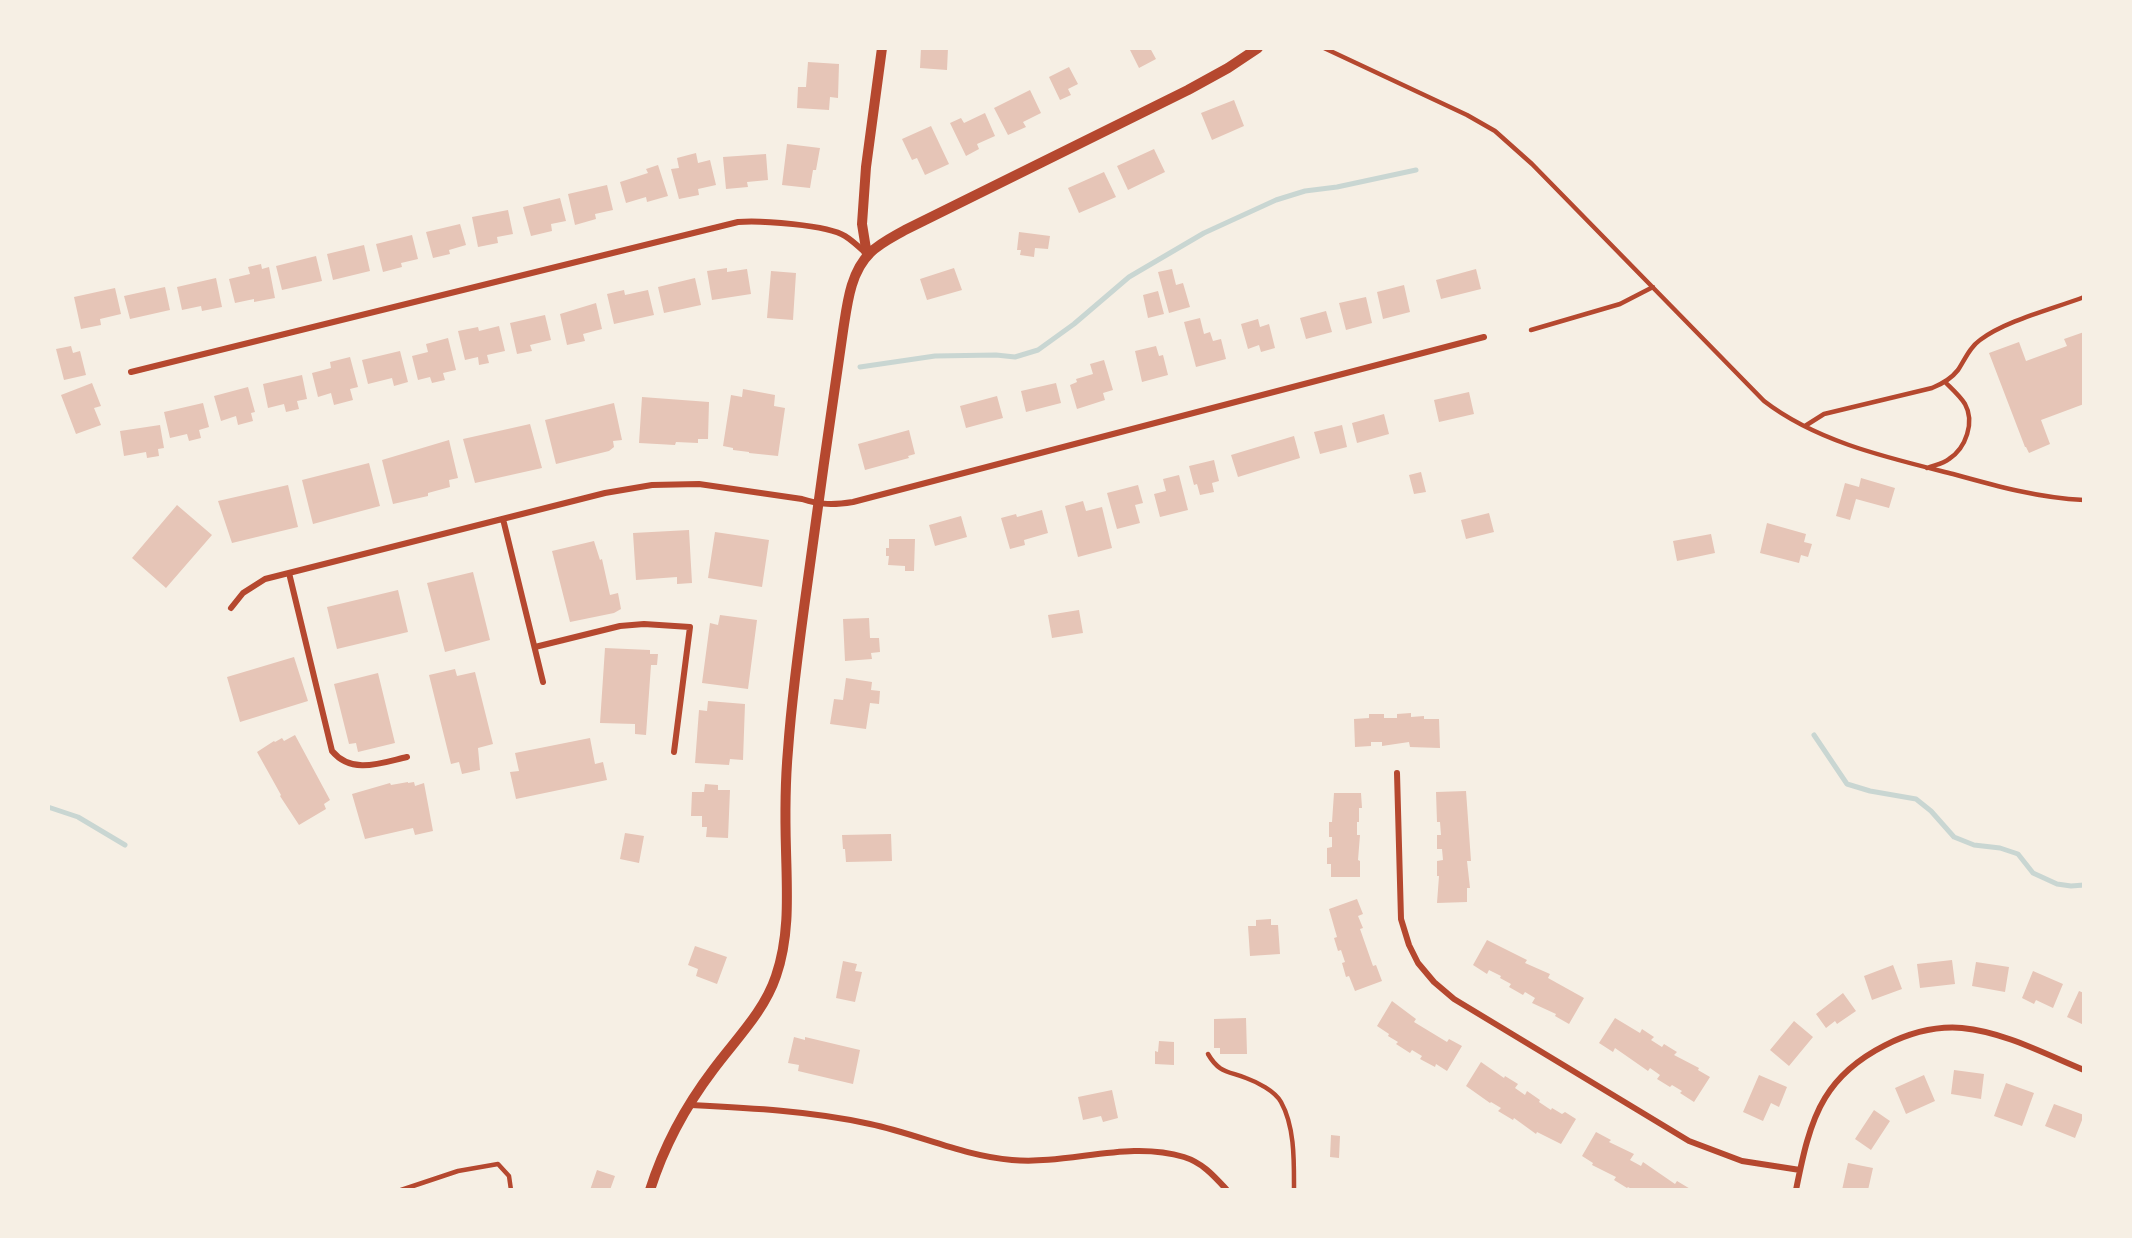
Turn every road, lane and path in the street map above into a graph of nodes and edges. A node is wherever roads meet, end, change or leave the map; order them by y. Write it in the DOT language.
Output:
graph roads {
  1 [pos="882,48"];
  2 [pos="1258,48"];
  3 [pos="1324,48"];
  4 [pos="867,255"];
  5 [pos="1653,288"];
  6 [pos="2084,297"];
  7 [pos="1531,330"];
  8 [pos="1484,337"];
  9 [pos="131,372"];
  10 [pos="1945,382"];
  11 [pos="1805,426"];
  12 [pos="1927,468"];
  13 [pos="2084,500"];
  14 [pos="818,504"];
  15 [pos="502,519"];
  16 [pos="289,573"];
  17 [pos="231,608"];
  18 [pos="534,647"];
  19 [pos="543,682"];
  20 [pos="674,752"];
  21 [pos="406,757"];
  22 [pos="1397,773"];
  23 [pos="1208,1054"];
  24 [pos="2084,1070"];
  25 [pos="688,1105"];
  26 [pos="1800,1170"];
  27 [pos="401,1190"];
  28 [pos="511,1190"];
  29 [pos="650,1190"];
  30 [pos="1227,1190"];
  31 [pos="1293,1190"];
  32 [pos="1797,1190"];
  1 -- 4 [label="street"];
  2 -- 4 [label="street"];
  3 -- 5 [label="lane"];
  4 -- 9 [label="street"];
  4 -- 14 [label="street"];
  5 -- 7 [label="lane"];
  5 -- 11 [label="lane"];
  6 -- 10 [label="lane"];
  8 -- 14 [label="street"];
  10 -- 11 [label="lane"];
  10 -- 12 [label="lane"];
  11 -- 12 [label="lane"];
  12 -- 13 [label="lane"];
  14 -- 15 [label="street"];
  14 -- 25 [label="street"];
  15 -- 16 [label="street"];
  15 -- 18 [label="street"];
  16 -- 17 [label="street"];
  16 -- 21 [label="street"];
  18 -- 19 [label="street"];
  18 -- 20 [label="street"];
  22 -- 26 [label="street"];
  23 -- 31 [label="lane"];
  24 -- 26 [label="street"];
  25 -- 29 [label="street"];
  25 -- 30 [label="street"];
  26 -- 32 [label="street"];
  27 -- 28 [label="lane"];
}
